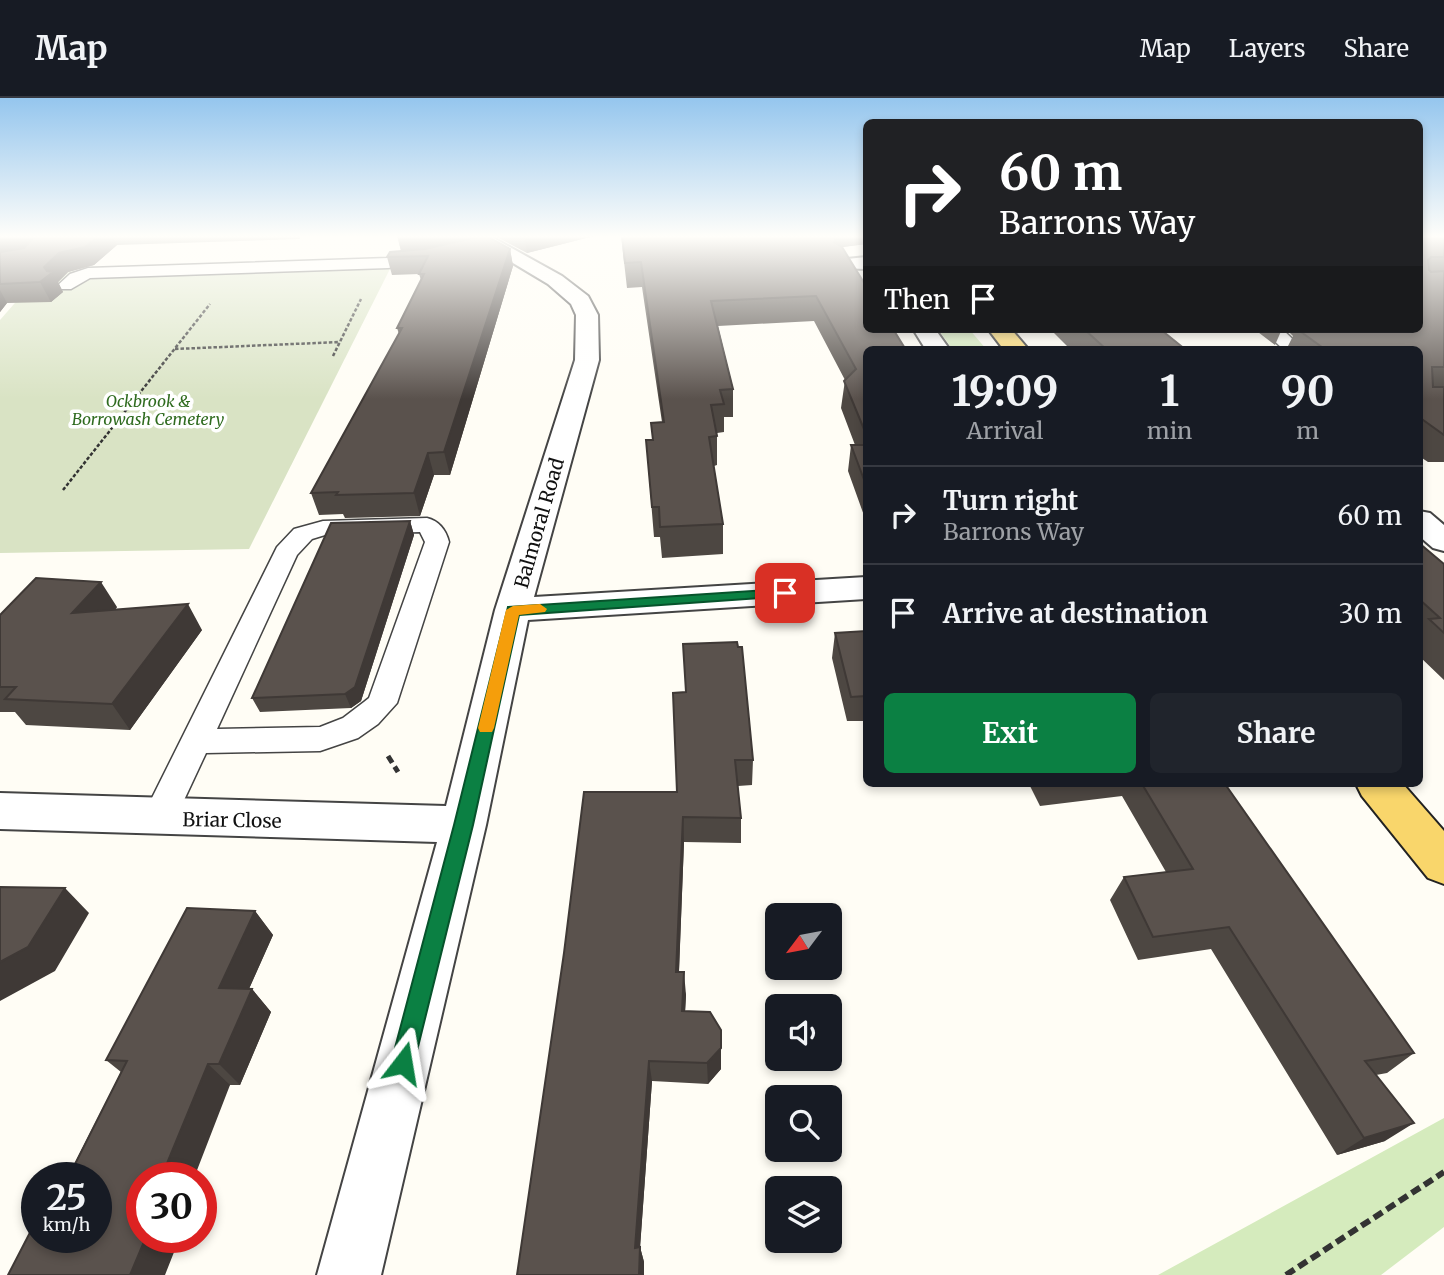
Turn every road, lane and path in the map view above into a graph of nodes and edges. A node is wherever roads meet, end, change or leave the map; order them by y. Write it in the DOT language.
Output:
graph roads {
  1 [pos="221,290"];
  2 [pos="366,290"];
  3 [pos="569,290"];
  4 [pos="1276,333"];
  5 [pos="340,342"];
  6 [pos="1290,346"];
  7 [pos="174,349"];
  8 [pos="333,356"];
  9 [pos="63,490"];
  10 [pos="1423,523"];
  11 [pos="1444,541"];
  12 [pos="863,588"];
  13 [pos="513,610"];
  14 [pos="196,741"];
  15 [pos="1380,787"];
  16 [pos="0,811"];
  17 [pos="159,818"];
  18 [pos="464,825"];
  19 [pos="1444,864"];
  20 [pos="1444,1172"];
  21 [pos="349,1275"];
  22 [pos="1286,1275"];
  1 -- 7 [label="path"];
  2 -- 5 [label="path"];
  3 -- 13 [label="street, Balmoral Road"];
  4 -- 6 [label="lane"];
  5 -- 7 [label="path"];
  5 -- 8 [label="path"];
  7 -- 9 [label="path"];
  10 -- 11 [label="street"];
  12 -- 13 [label="street"];
  13 -- 18 [label="street, Balmoral Road"];
  14 -- 14 [label="lane"];
  14 -- 17 [label="lane"];
  15 -- 19 [label="main road"];
  16 -- 17 [label="street, Briar Close"];
  17 -- 18 [label="street, Briar Close"];
  18 -- 21 [label="street, Balmoral Road"];
  20 -- 22 [label="path"];
}
